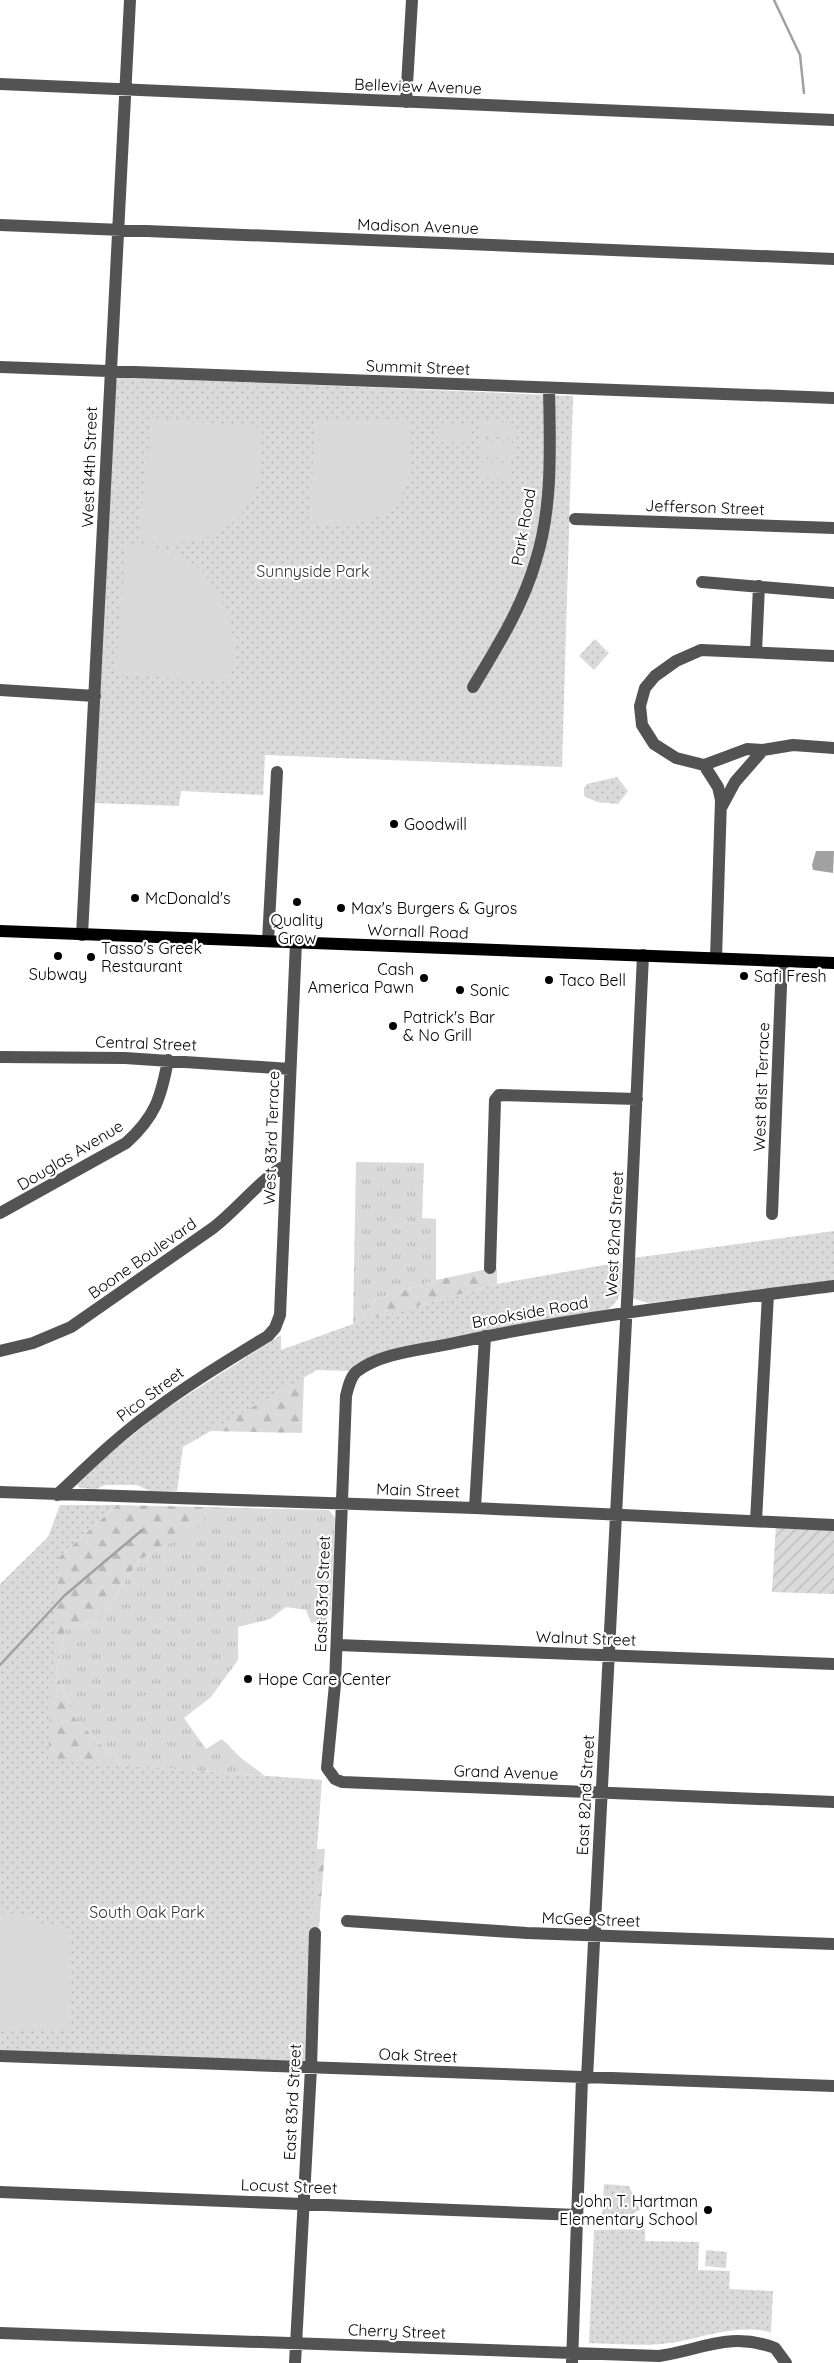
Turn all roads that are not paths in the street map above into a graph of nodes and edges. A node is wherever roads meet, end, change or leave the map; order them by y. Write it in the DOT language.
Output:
graph roads {
  1 [pos="130,0"];
  2 [pos="412,0"];
  3 [pos="0,84"];
  4 [pos="125,88"];
  5 [pos="406,102"];
  6 [pos="834,120"];
  7 [pos="0,225"];
  8 [pos="118,230"];
  9 [pos="834,259"];
  10 [pos="0,366"];
  11 [pos="109,371"];
  12 [pos="549,388"];
  13 [pos="834,398"];
  14 [pos="575,519"];
  15 [pos="834,528"];
  16 [pos="702,582"];
  17 [pos="758,586"];
  18 [pos="834,592"];
  19 [pos="756,652"];
  20 [pos="834,656"];
  21 [pos="474,687"];
  22 [pos="0,690"];
  23 [pos="95,696"];
  24 [pos="834,748"];
  25 [pos="763,750"];
  26 [pos="704,766"];
  27 [pos="277,772"];
  28 [pos="721,808"];
  29 [pos="0,931"];
  30 [pos="82,935"];
  31 [pos="268,942"];
  32 [pos="296,942"];
  33 [pos="643,955"];
  34 [pos="716,958"];
  35 [pos="782,961"];
  36 [pos="834,963"];
  37 [pos="0,1056"];
  38 [pos="168,1060"];
  39 [pos="290,1069"];
  40 [pos="637,1099"];
  41 [pos="286,1165"];
  42 [pos="0,1213"];
  43 [pos="772,1214"];
  44 [pos="490,1268"];
  45 [pos="834,1286"];
  46 [pos="768,1294"];
  47 [pos="627,1311"];
  48 [pos="272,1332"];
  49 [pos="485,1336"];
  50 [pos="0,1352"];
  51 [pos="355,1373"];
  52 [pos="0,1492"];
  53 [pos="57,1495"];
  54 [pos="342,1504"];
  55 [pos="475,1508"];
  56 [pos="615,1515"];
  57 [pos="756,1521"];
  58 [pos="834,1525"];
  59 [pos="337,1645"];
  60 [pos="608,1655"];
  61 [pos="834,1664"];
  62 [pos="330,1774"];
  63 [pos="601,1792"];
  64 [pos="834,1802"];
  65 [pos="348,1921"];
  66 [pos="315,1933"];
  67 [pos="594,1936"];
  68 [pos="834,1944"];
  69 [pos="0,2056"];
  70 [pos="311,2068"];
  71 [pos="584,2078"];
  72 [pos="834,2086"];
  73 [pos="0,2192"];
  74 [pos="304,2203"];
  75 [pos="577,2215"];
  76 [pos="0,2333"];
  77 [pos="296,2344"];
  78 [pos="572,2358"];
  79 [pos="785,2361"];
  80 [pos="295,2363"];
  1 -- 4 [label="street, West 84th Street"];
  2 -- 5 [label="street"];
  3 -- 4 [label="street, Belleview Avenue"];
  4 -- 5 [label="street, Belleview Avenue"];
  4 -- 8 [label="street, West 84th Street"];
  5 -- 6 [label="street, Belleview Avenue"];
  7 -- 8 [label="street, Madison Avenue"];
  8 -- 9 [label="street, Madison Avenue"];
  8 -- 11 [label="street, West 84th Street"];
  10 -- 11 [label="street, Summit Street"];
  11 -- 12 [label="street, Summit Street"];
  11 -- 23 [label="street, West 84th Street"];
  12 -- 13 [label="street, Summit Street"];
  12 -- 21 [label="street, Park Road"];
  14 -- 15 [label="street, Jefferson Street"];
  16 -- 17 [label="street"];
  17 -- 18 [label="street"];
  17 -- 19 [label="street"];
  19 -- 20 [label="street"];
  19 -- 26 [label="street"];
  22 -- 23 [label="street"];
  23 -- 30 [label="street, West 84th Street"];
  24 -- 25 [label="street"];
  25 -- 26 [label="street"];
  25 -- 28 [label="street"];
  26 -- 28 [label="street"];
  27 -- 31 [label="street"];
  28 -- 34 [label="street"];
  29 -- 30 [label="main road, Wornall Road"];
  30 -- 31 [label="main road, Wornall Road"];
  31 -- 32 [label="main road, Wornall Road"];
  32 -- 33 [label="main road, Wornall Road"];
  32 -- 39 [label="street, West 83rd Terrace"];
  33 -- 34 [label="main road, Wornall Road"];
  33 -- 40 [label="street, West 82nd Street"];
  34 -- 35 [label="main road, Wornall Road"];
  35 -- 36 [label="main road, Wornall Road"];
  35 -- 43 [label="street, West 81st Terrace"];
  37 -- 38 [label="street, Central Street"];
  38 -- 39 [label="street, Central Street"];
  38 -- 42 [label="street, Douglas Avenue"];
  39 -- 41 [label="street, West 83rd Terrace"];
  40 -- 44 [label="street"];
  40 -- 47 [label="street, West 82nd Street"];
  41 -- 48 [label="street, West 83rd Terrace"];
  41 -- 50 [label="street, Boone Boulevard"];
  45 -- 46 [label="street, Brookside Road"];
  46 -- 47 [label="street, Brookside Road"];
  46 -- 57 [label="street"];
  47 -- 49 [label="street, Brookside Road"];
  47 -- 56 [label="street, West 82nd Street"];
  48 -- 53 [label="street, Pico Street"];
  49 -- 51 [label="street, Brookside Road"];
  49 -- 55 [label="street"];
  51 -- 54 [label="street, East 83rd Street"];
  52 -- 53 [label="street, Main Street"];
  53 -- 54 [label="street, Main Street"];
  54 -- 55 [label="street, Main Street"];
  54 -- 59 [label="street, East 83rd Street"];
  55 -- 56 [label="street, Main Street"];
  56 -- 57 [label="street, Main Street"];
  56 -- 60 [label="street, East 82nd Street"];
  57 -- 58 [label="street, Main Street"];
  59 -- 60 [label="street, Walnut Street"];
  59 -- 62 [label="street, East 83rd Street"];
  60 -- 61 [label="street, Walnut Street"];
  60 -- 63 [label="street, East 82nd Street"];
  62 -- 63 [label="street, Grand Avenue"];
  63 -- 64 [label="street, Grand Avenue"];
  63 -- 67 [label="street, East 82nd Street"];
  65 -- 67 [label="street, McGee Street"];
  66 -- 70 [label="street, East 83rd Street"];
  67 -- 68 [label="street, McGee Street"];
  67 -- 71 [label="street, East 82nd Street"];
  69 -- 70 [label="street, Oak Street"];
  70 -- 71 [label="street, Oak Street"];
  70 -- 74 [label="street, East 83rd Street"];
  71 -- 72 [label="street, Oak Street"];
  71 -- 75 [label="street, East 82nd Street"];
  73 -- 74 [label="street, Locust Street"];
  74 -- 75 [label="street, Locust Street"];
  74 -- 77 [label="street, East 83rd Street"];
  75 -- 78 [label="street, East 82nd Street"];
  76 -- 77 [label="street, Cherry Street"];
  77 -- 78 [label="street, Cherry Street"];
  77 -- 80 [label="street, East 83rd Street"];
  78 -- 79 [label="street, Cherry Street"];
}
